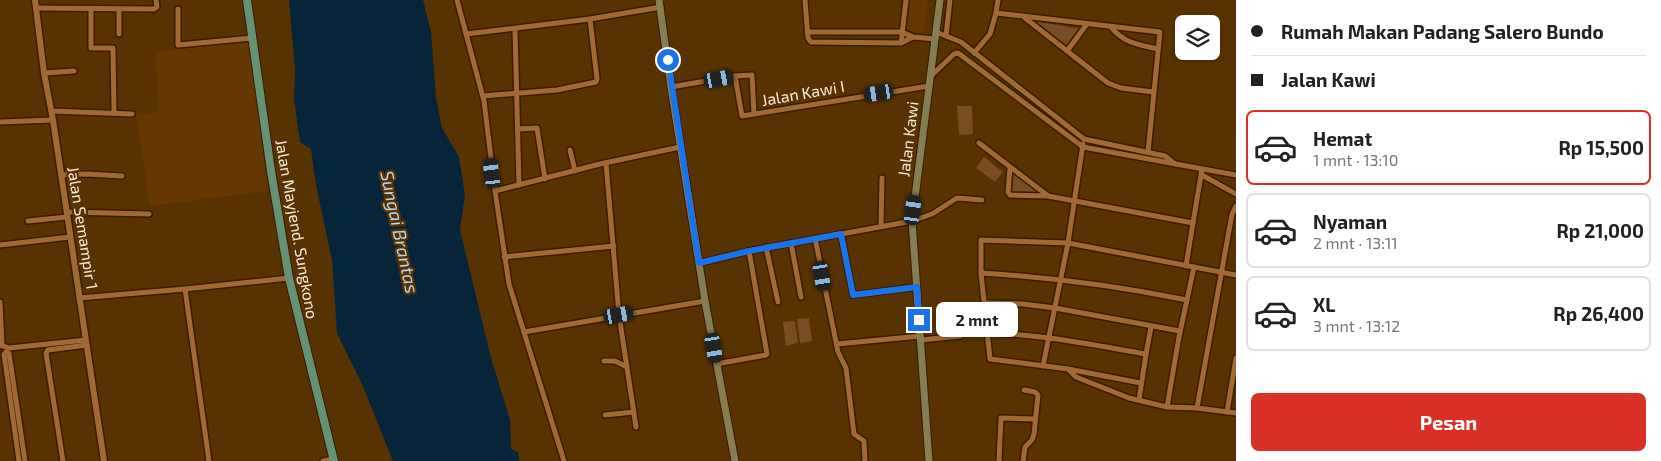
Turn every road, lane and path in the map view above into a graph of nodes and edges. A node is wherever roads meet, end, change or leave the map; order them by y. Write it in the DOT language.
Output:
graph roads {
  1 [pos="35,0"];
  2 [pos="156,0"];
  3 [pos="247,0"];
  4 [pos="457,0"];
  5 [pos="805,0"];
  6 [pos="906,0"];
  7 [pos="940,0"];
  8 [pos="950,0"];
  9 [pos="998,0"];
  10 [pos="660,3"];
  11 [pos="36,8"];
  12 [pos="91,8"];
  13 [pos="119,9"];
  14 [pos="178,9"];
  15 [pos="996,13"];
  16 [pos="1024,17"];
  17 [pos="590,19"];
  18 [pos="1087,24"];
  19 [pos="1111,27"];
  20 [pos="515,28"];
  21 [pos="807,32"];
  22 [pos="902,32"];
  23 [pos="469,33"];
  24 [pos="119,34"];
  25 [pos="936,36"];
  26 [pos="946,36"];
  27 [pos="913,37"];
  28 [pos="252,38"];
  29 [pos="901,43"];
  30 [pos="1158,48"];
  31 [pos="1067,51"];
  32 [pos="974,53"];
  33 [pos="991,66"];
  34 [pos="74,70"];
  35 [pos="44,73"];
  36 [pos="985,73"];
  37 [pos="735,76"];
  38 [pos="930,76"];
  39 [pos="929,86"];
  40 [pos="671,87"];
  41 [pos="1153,92"];
  42 [pos="517,94"];
  43 [pos="483,96"];
  44 [pos="51,111"];
  45 [pos="114,113"];
  46 [pos="132,114"];
  47 [pos="754,114"];
  48 [pos="53,120"];
  49 [pos="0,122"];
  50 [pos="518,128"];
  51 [pos="1084,139"];
  52 [pos="979,143"];
  53 [pos="680,147"];
  54 [pos="1083,147"];
  55 [pos="570,150"];
  56 [pos="1148,152"];
  57 [pos="606,163"];
  58 [pos="1175,164"];
  59 [pos="1010,168"];
  60 [pos="575,171"];
  61 [pos="1202,172"];
  62 [pos="61,175"];
  63 [pos="1236,175"];
  64 [pos="122,176"];
  65 [pos="882,178"];
  66 [pos="545,179"];
  67 [pos="519,185"];
  68 [pos="495,191"];
  69 [pos="1236,194"];
  70 [pos="1048,196"];
  71 [pos="982,200"];
  72 [pos="1075,200"];
  73 [pos="1236,206"];
  74 [pos="67,214"];
  75 [pos="149,214"];
  76 [pos="28,220"];
  77 [pos="912,221"];
  78 [pos="1193,223"];
  79 [pos="881,226"];
  80 [pos="841,234"];
  81 [pos="70,237"];
  82 [pos="815,238"];
  83 [pos="791,243"];
  84 [pos="1068,243"];
  85 [pos="0,245"];
  86 [pos="614,246"];
  87 [pos="766,247"];
  88 [pos="749,251"];
  89 [pos="504,258"];
  90 [pos="699,263"];
  91 [pos="1186,266"];
  92 [pos="1194,267"];
  93 [pos="1222,272"];
  94 [pos="981,273"];
  95 [pos="1236,275"];
  96 [pos="289,278"];
  97 [pos="1061,279"];
  98 [pos="917,287"];
  99 [pos="185,289"];
  100 [pos="801,297"];
  101 [pos="80,298"];
  102 [pos="1186,300"];
  103 [pos="705,301"];
  104 [pos="0,302"];
  105 [pos="778,302"];
  106 [pos="984,303"];
  107 [pos="1055,308"];
  108 [pos="0,310"];
  109 [pos="619,315"];
  110 [pos="1151,327"];
  111 [pos="524,332"];
  112 [pos="1180,332"];
  113 [pos="988,333"];
  114 [pos="960,336"];
  115 [pos="1049,337"];
  116 [pos="921,338"];
  117 [pos="86,342"];
  118 [pos="837,344"];
  119 [pos="1,345"];
  120 [pos="1146,354"];
  121 [pos="1236,358"];
  122 [pos="604,361"];
  123 [pos="716,364"];
  124 [pos="1044,366"];
  125 [pos="627,367"];
  126 [pos="1068,369"];
  127 [pos="1141,383"];
  128 [pos="1024,390"];
  129 [pos="1139,400"];
  130 [pos="1167,407"];
  131 [pos="1197,408"];
  132 [pos="634,412"];
  133 [pos="1227,412"];
  134 [pos="1236,413"];
  135 [pos="605,415"];
  136 [pos="1035,419"];
  137 [pos="636,427"];
  138 [pos="19,441"];
  139 [pos="333,460"];
  140 [pos="19,461"];
  141 [pos="25,461"];
  142 [pos="63,461"];
  143 [pos="104,461"];
  144 [pos="209,461"];
  145 [pos="323,461"];
  146 [pos="564,461"];
  147 [pos="734,461"];
  148 [pos="865,461"];
  149 [pos="929,461"];
  150 [pos="999,461"];
  151 [pos="1023,461"];
  1 -- 11 [label="street, Jalan Semampir 1"];
  2 -- 13 [label="street"];
  3 -- 28 [label="main road, Jalan Mayjend. Sungkono"];
  4 -- 23 [label="street"];
  5 -- 21 [label="street"];
  6 -- 22 [label="street"];
  7 -- 25 [label="main road, Jalan Kawi"];
  8 -- 26 [label="street"];
  9 -- 15 [label="street"];
  10 -- 17 [label="street"];
  10 -- 40 [label="main road"];
  11 -- 12 [label="street"];
  11 -- 35 [label="street, Jalan Semampir 1"];
  12 -- 13 [label="street"];
  12 -- 45 [label="street"];
  13 -- 24 [label="street"];
  14 -- 28 [label="street"];
  15 -- 16 [label="street"];
  15 -- 32 [label="street"];
  16 -- 18 [label="street"];
  16 -- 31 [label="street"];
  17 -- 20 [label="street"];
  17 -- 42 [label="street"];
  18 -- 19 [label="street"];
  18 -- 31 [label="street"];
  19 -- 30 [label="street"];
  19 -- 30 [label="street"];
  20 -- 23 [label="street"];
  20 -- 42 [label="street"];
  21 -- 22 [label="street"];
  21 -- 29 [label="street"];
  22 -- 27 [label="street"];
  22 -- 29 [label="street"];
  23 -- 43 [label="street"];
  25 -- 26 [label="street"];
  25 -- 27 [label="street"];
  25 -- 38 [label="main road, Jalan Kawi"];
  26 -- 32 [label="street"];
  27 -- 29 [label="street"];
  28 -- 96 [label="main road, Jalan Mayjend. Sungkono"];
  30 -- 41 [label="street"];
  31 -- 41 [label="street"];
  32 -- 33 [label="street"];
  33 -- 36 [label="street"];
  33 -- 51 [label="street"];
  34 -- 35 [label="street"];
  35 -- 44 [label="street, Jalan Semampir 1"];
  36 -- 38 [label="street"];
  36 -- 54 [label="street"];
  37 -- 40 [label="street"];
  37 -- 47 [label="street, Jalan Kawi I"];
  37 -- 47 [label="street"];
  38 -- 39 [label="main road, Jalan Kawi"];
  39 -- 47 [label="street, Jalan Kawi I"];
  39 -- 77 [label="main road, Jalan Kawi"];
  40 -- 53 [label="main road"];
  41 -- 56 [label="street"];
  42 -- 43 [label="street"];
  42 -- 50 [label="street"];
  43 -- 68 [label="street"];
  44 -- 45 [label="street"];
  44 -- 48 [label="street, Jalan Semampir 1"];
  45 -- 46 [label="street"];
  48 -- 49 [label="street"];
  48 -- 62 [label="street, Jalan Semampir 1"];
  50 -- 66 [label="street"];
  50 -- 67 [label="street"];
  51 -- 54 [label="street"];
  51 -- 56 [label="street"];
  52 -- 59 [label="street"];
  53 -- 57 [label="street"];
  53 -- 90 [label="main road"];
  54 -- 58 [label="street"];
  54 -- 72 [label="street"];
  55 -- 60 [label="street"];
  56 -- 58 [label="street"];
  57 -- 60 [label="street"];
  57 -- 86 [label="street"];
  58 -- 61 [label="street"];
  59 -- 70 [label="street"];
  59 -- 70 [label="street"];
  60 -- 66 [label="street"];
  61 -- 63 [label="street"];
  61 -- 69 [label="street"];
  61 -- 78 [label="street"];
  62 -- 64 [label="street"];
  62 -- 74 [label="street, Jalan Semampir 1"];
  65 -- 79 [label="street"];
  66 -- 67 [label="street"];
  67 -- 68 [label="street"];
  68 -- 89 [label="street"];
  70 -- 72 [label="street"];
  71 -- 77 [label="street"];
  72 -- 78 [label="street"];
  72 -- 84 [label="street"];
  73 -- 93 [label="street"];
  74 -- 75 [label="street"];
  74 -- 76 [label="street"];
  74 -- 81 [label="street, Jalan Semampir 1"];
  77 -- 79 [label="street"];
  77 -- 98 [label="main road, Jalan Kawi"];
  78 -- 91 [label="street"];
  79 -- 80 [label="street"];
  80 -- 82 [label="street"];
  80 -- 98 [label="street"];
  81 -- 85 [label="street"];
  81 -- 101 [label="street, Jalan Semampir 1"];
  82 -- 83 [label="street"];
  82 -- 118 [label="street"];
  83 -- 87 [label="street"];
  83 -- 100 [label="street"];
  84 -- 91 [label="street"];
  84 -- 94 [label="street"];
  84 -- 97 [label="street"];
  86 -- 89 [label="street"];
  86 -- 109 [label="street"];
  87 -- 88 [label="street"];
  87 -- 105 [label="street"];
  88 -- 90 [label="street"];
  88 -- 123 [label="street"];
  89 -- 111 [label="street"];
  90 -- 103 [label="main road"];
  91 -- 92 [label="street"];
  92 -- 93 [label="street"];
  92 -- 102 [label="street"];
  93 -- 95 [label="street"];
  93 -- 131 [label="street"];
  94 -- 97 [label="street"];
  94 -- 106 [label="street"];
  96 -- 99 [label="street"];
  96 -- 139 [label="main road, Jalan Mayjend. Sungkono"];
  97 -- 102 [label="street"];
  97 -- 107 [label="street"];
  98 -- 116 [label="main road, Jalan Kawi"];
  99 -- 101 [label="street"];
  99 -- 144 [label="street"];
  101 -- 117 [label="street, Jalan Semampir 1"];
  102 -- 112 [label="street"];
  103 -- 109 [label="street"];
  103 -- 123 [label="main road"];
  104 -- 108 [label="street"];
  106 -- 107 [label="street"];
  106 -- 113 [label="street"];
  107 -- 110 [label="street"];
  107 -- 115 [label="street"];
  108 -- 119 [label="street"];
  109 -- 111 [label="street"];
  109 -- 125 [label="street"];
  110 -- 112 [label="street"];
  110 -- 120 [label="street"];
  111 -- 146 [label="street"];
  112 -- 130 [label="street"];
  113 -- 115 [label="street"];
  113 -- 124 [label="street"];
  114 -- 116 [label="street"];
  115 -- 120 [label="street"];
  115 -- 124 [label="street"];
  116 -- 118 [label="street"];
  116 -- 149 [label="main road, Jalan Kawi"];
  117 -- 119 [label="street"];
  117 -- 142 [label="street"];
  117 -- 143 [label="street, Jalan Semampir 1"];
  118 -- 148 [label="street"];
  120 -- 127 [label="street"];
  121 -- 133 [label="street"];
  122 -- 125 [label="street"];
  123 -- 147 [label="main road"];
  124 -- 126 [label="street"];
  125 -- 132 [label="street"];
  126 -- 127 [label="street"];
  126 -- 129 [label="street"];
  127 -- 129 [label="street"];
  128 -- 136 [label="street"];
  129 -- 130 [label="street"];
  130 -- 131 [label="street"];
  131 -- 133 [label="street"];
  132 -- 135 [label="street"];
  132 -- 137 [label="street"];
  133 -- 134 [label="street"];
  136 -- 150 [label="street"];
  136 -- 151 [label="street"];
  138 -- 138 [label="street"];
  138 -- 140 [label="street"];
  138 -- 141 [label="street"];
  139 -- 145 [label="street"];
}
